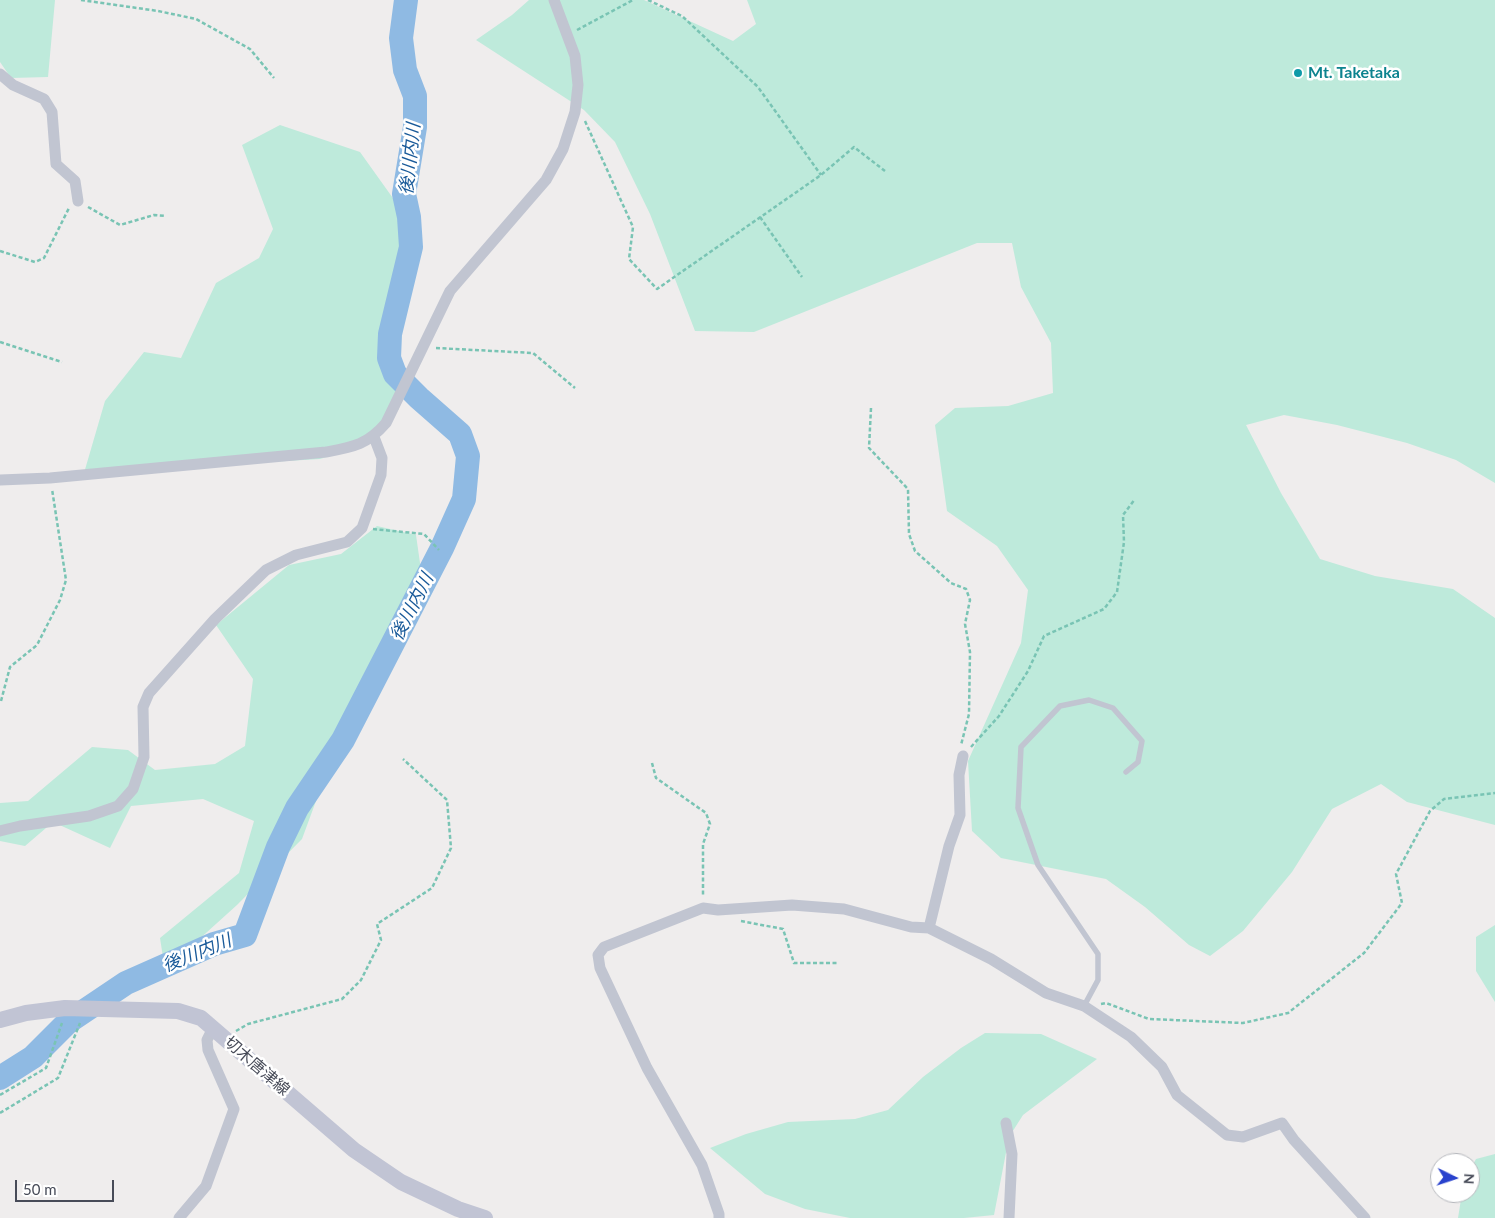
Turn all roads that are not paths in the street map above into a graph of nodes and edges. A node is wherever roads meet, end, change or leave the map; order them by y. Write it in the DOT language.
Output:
graph roads {
  1 [pos="554,0"];
  2 [pos="0,74"];
  3 [pos="78,201"];
  4 [pos="374,436"];
  5 [pos="0,480"];
  6 [pos="963,756"];
  7 [pos="1126,772"];
  8 [pos="0,831"];
  9 [pos="929,928"];
  10 [pos="1084,1006"];
  11 [pos="0,1020"];
  12 [pos="218,1033"];
  13 [pos="1006,1123"];
  14 [pos="179,1218"];
  15 [pos="485,1218"];
  16 [pos="719,1218"];
  17 [pos="1008,1218"];
  18 [pos="1365,1218"];
  1 -- 4 [label="street"];
  2 -- 3 [label="street"];
  4 -- 5 [label="street"];
  4 -- 8 [label="street"];
  6 -- 9 [label="street"];
  7 -- 10 [label="lane"];
  9 -- 10 [label="street"];
  9 -- 16 [label="street"];
  10 -- 18 [label="street"];
  11 -- 12 [label="main road, 切木唐津線"];
  12 -- 14 [label="street"];
  12 -- 15 [label="main road, 切木唐津線"];
  13 -- 17 [label="street"];
}
